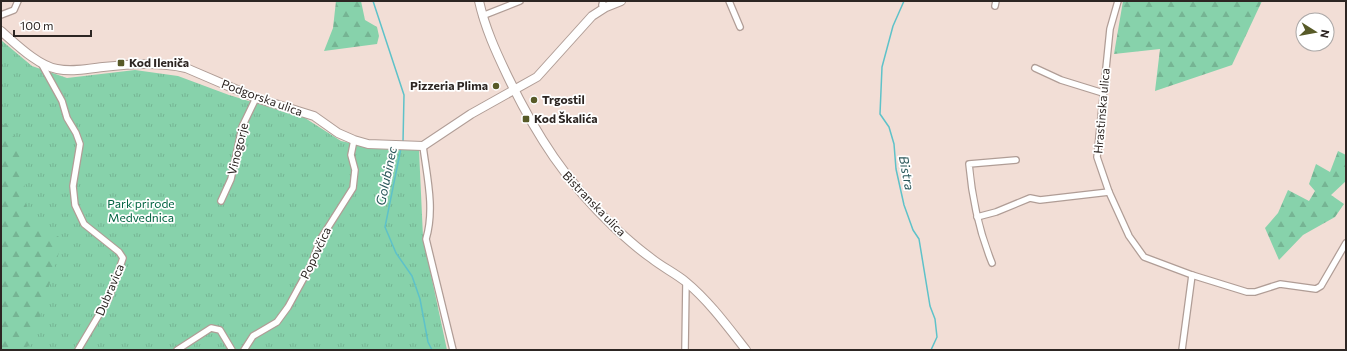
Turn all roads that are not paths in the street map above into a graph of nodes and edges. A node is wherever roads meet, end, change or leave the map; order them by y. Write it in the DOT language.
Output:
graph roads {
  1 [pos="18,1"];
  2 [pos="479,1"];
  3 [pos="520,1"];
  4 [pos="621,1"];
  5 [pos="729,1"];
  6 [pos="1118,1"];
  7 [pos="604,4"];
  8 [pos="1,16"];
  9 [pos="482,16"];
  10 [pos="740,27"];
  11 [pos="1,31"];
  12 [pos="41,63"];
  13 [pos="1035,68"];
  14 [pos="514,91"];
  15 [pos="1103,93"];
  16 [pos="256,98"];
  17 [pos="354,140"];
  18 [pos="423,146"];
  19 [pos="1016,160"];
  20 [pos="1108,192"];
  21 [pos="221,201"];
  22 [pos="977,217"];
  23 [pos="1346,243"];
  24 [pos="992,263"];
  25 [pos="1192,275"];
  26 [pos="686,282"];
  27 [pos="78,350"];
  28 [pos="177,350"];
  29 [pos="232,350"];
  30 [pos="244,350"];
  31 [pos="453,350"];
  32 [pos="685,350"];
  33 [pos="746,350"];
  34 [pos="1182,350"];
  1 -- 8 [label="street"];
  2 -- 9 [label="main road, Bistranska ulica"];
  3 -- 9 [label="street"];
  4 -- 7 [label="main road"];
  5 -- 10 [label="street"];
  6 -- 15 [label="street, Hrastinska ulica"];
  7 -- 14 [label="main road"];
  9 -- 14 [label="main road, Bistranska ulica"];
  11 -- 12 [label="main road, Podgorska ulica"];
  12 -- 16 [label="main road, Podgorska ulica"];
  12 -- 27 [label="street, Dubravica"];
  13 -- 15 [label="street"];
  14 -- 18 [label="main road"];
  14 -- 26 [label="main road, Bistranska ulica"];
  15 -- 20 [label="street, Hrastinska ulica"];
  16 -- 17 [label="main road, Podgorska ulica"];
  16 -- 21 [label="street, Vinogorje"];
  17 -- 18 [label="main road, Podgorska ulica"];
  17 -- 30 [label="street, Popovčica"];
  18 -- 31 [label="street"];
  19 -- 22 [label="street"];
  20 -- 22 [label="street"];
  20 -- 25 [label="street, Hrastinska ulica"];
  22 -- 24 [label="street"];
  23 -- 25 [label="street, Hrastinska ulica"];
  25 -- 34 [label="street"];
  26 -- 32 [label="street"];
  26 -- 33 [label="main road, Bistranska ulica"];
  28 -- 29 [label="street"];
}
